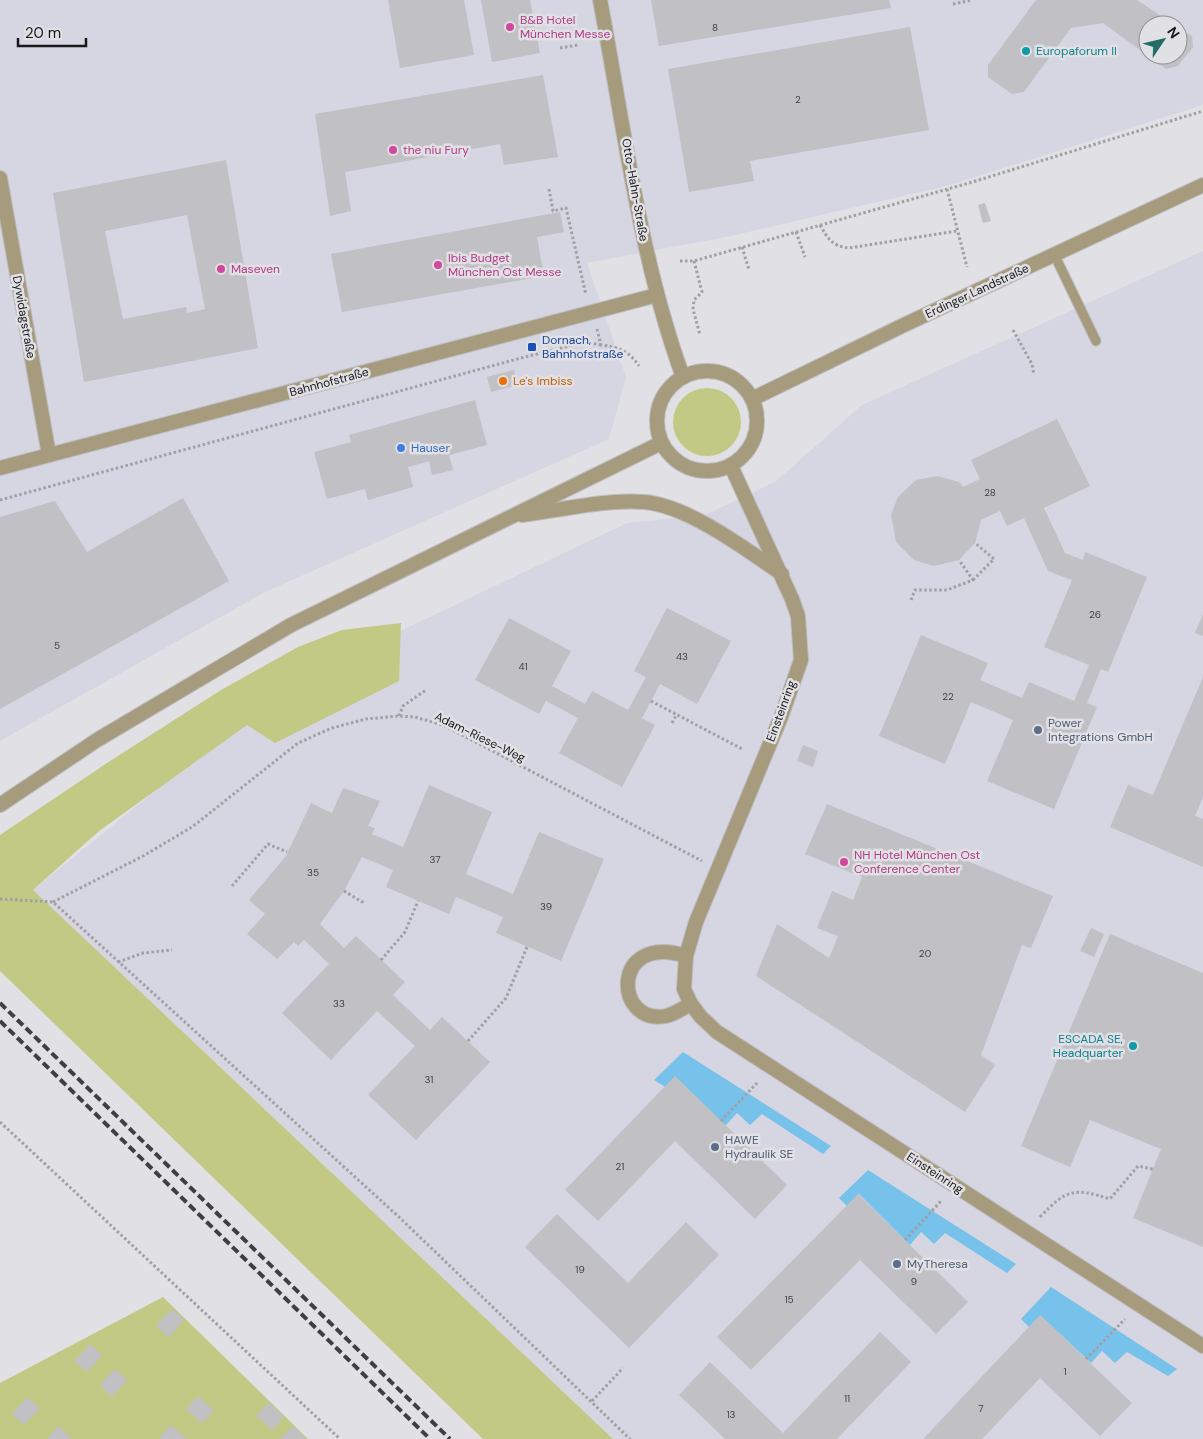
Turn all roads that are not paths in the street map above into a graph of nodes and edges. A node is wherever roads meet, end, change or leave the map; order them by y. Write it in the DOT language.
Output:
graph roads {
  1 [pos="600,0"];
  2 [pos="0,178"];
  3 [pos="1203,185"];
  4 [pos="1054,254"];
  5 [pos="657,295"];
  6 [pos="1096,341"];
  7 [pos="683,377"];
  8 [pos="752,399"];
  9 [pos="661,443"];
  10 [pos="49,456"];
  11 [pos="731,466"];
  12 [pos="0,468"];
  13 [pos="512,516"];
  14 [pos="782,574"];
  15 [pos="0,805"];
  16 [pos="686,956"];
  17 [pos="691,1004"];
  18 [pos="1186,1335"];
  19 [pos="1203,1335"];
  20 [pos="1203,1346"];
  1 -- 5 [label="street, Otto-Hahn-Straße"];
  2 -- 10 [label="street, Dywidagstraße"];
  3 -- 4 [label="street, Erdinger Landstraße"];
  4 -- 6 [label="lane"];
  4 -- 8 [label="street, Erdinger Landstraße"];
  5 -- 7 [label="street, Otto-Hahn-Straße"];
  5 -- 10 [label="street, Bahnhofstraße"];
  7 -- 8 [label="street"];
  7 -- 9 [label="street"];
  8 -- 11 [label="street"];
  9 -- 11 [label="street"];
  9 -- 13 [label="street"];
  10 -- 12 [label="street, Bahnhofstraße"];
  11 -- 14 [label="street, Einsteinring"];
  13 -- 14 [label="street"];
  13 -- 15 [label="street"];
  14 -- 16 [label="street, Einsteinring"];
  16 -- 17 [label="street, Einsteinring"];
  16 -- 17 [label="street"];
  17 -- 18 [label="street, Einsteinring"];
  18 -- 19 [label="street"];
  18 -- 20 [label="street, Einsteinring"];
}
